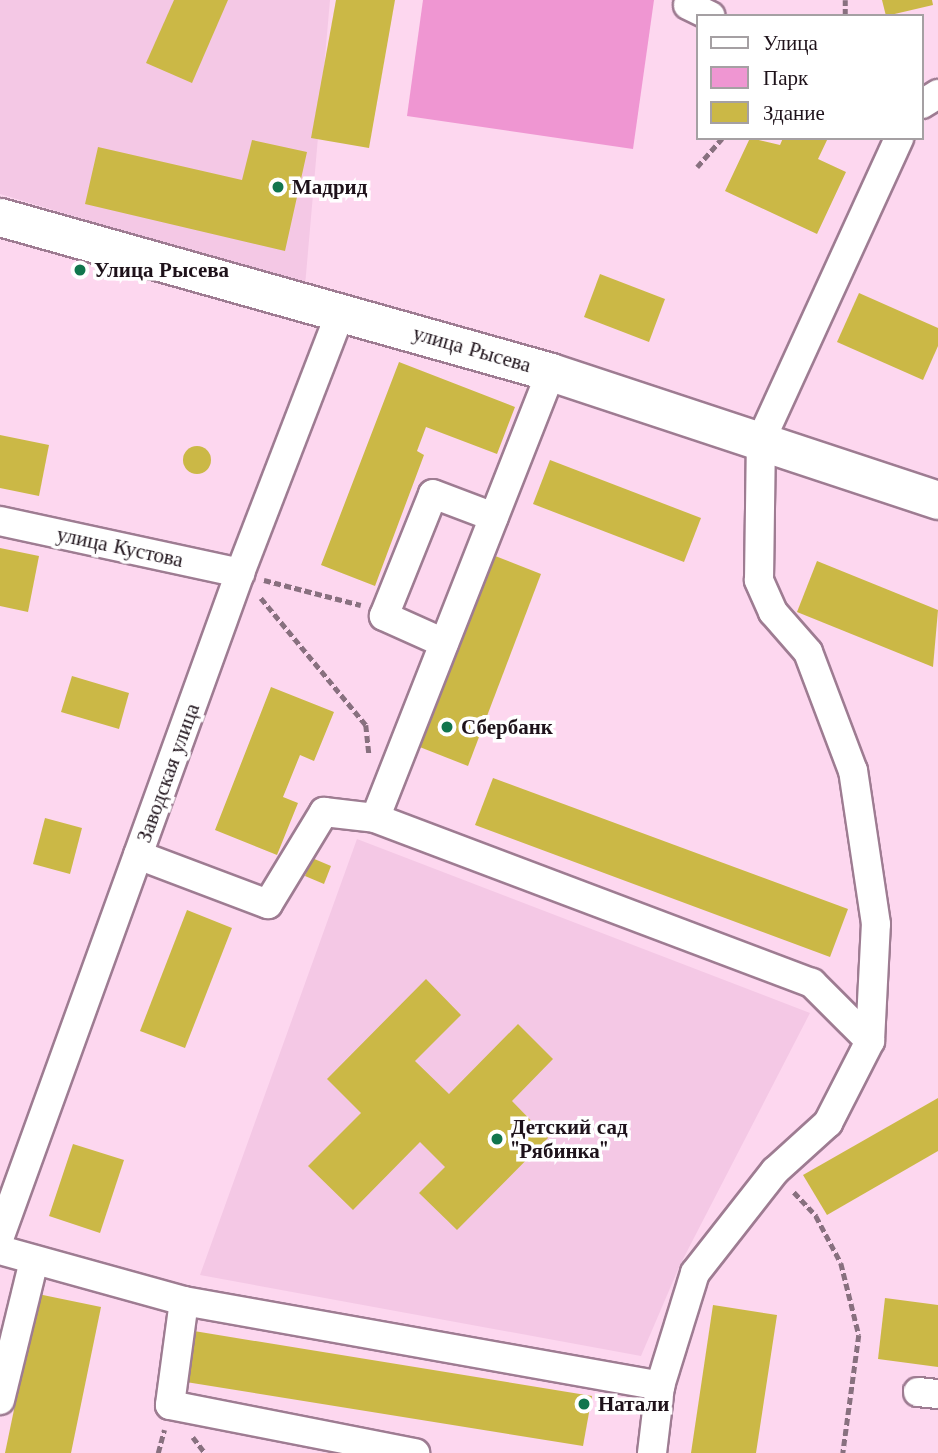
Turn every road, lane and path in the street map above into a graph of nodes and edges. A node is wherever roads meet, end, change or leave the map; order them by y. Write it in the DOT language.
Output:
graph roads {
  1 [pos="720,140"];
  2 [pos="898,140"];
  3 [pos="697,167"];
  4 [pos="0,217"];
  5 [pos="341,311"];
  6 [pos="551,372"];
  7 [pos="761,440"];
  8 [pos="938,500"];
  9 [pos="494,517"];
  10 [pos="0,521"];
  11 [pos="240,573"];
  12 [pos="386,612"];
  13 [pos="444,643"];
  14 [pos="370,765"];
  15 [pos="375,818"];
  16 [pos="138,855"];
  17 [pos="870,1041"];
  18 [pos="775,1171"];
  19 [pos="0,1236"];
  20 [pos="0,1250"];
  21 [pos="34,1260"];
  22 [pos="184,1301"];
  23 [pos="660,1386"];
  24 [pos="0,1400"];
  25 [pos="415,1453"];
  26 [pos="652,1453"];
  27 [pos="843,1453"];
  1 -- 3 [label="path"];
  2 -- 7 [label="street"];
  4 -- 5 [label="main road, улица Рысева"];
  5 -- 6 [label="main road, улица Рысева"];
  5 -- 11 [label="street, Заводская улица"];
  6 -- 7 [label="main road, улица Рысева"];
  6 -- 9 [label="street"];
  7 -- 8 [label="main road, улица Рысева"];
  7 -- 17 [label="street"];
  9 -- 12 [label="street"];
  9 -- 13 [label="street"];
  10 -- 11 [label="street, улица Кустова"];
  11 -- 12 [label="path"];
  11 -- 14 [label="path"];
  11 -- 16 [label="street, Заводская улица"];
  12 -- 13 [label="street"];
  13 -- 15 [label="street"];
  15 -- 16 [label="street"];
  15 -- 17 [label="street"];
  16 -- 19 [label="street, Заводская улица"];
  17 -- 18 [label="street"];
  18 -- 23 [label="street"];
  18 -- 27 [label="path"];
  20 -- 21 [label="street"];
  21 -- 22 [label="street"];
  21 -- 24 [label="street"];
  22 -- 23 [label="street"];
  22 -- 25 [label="street"];
  23 -- 26 [label="street"];
}
